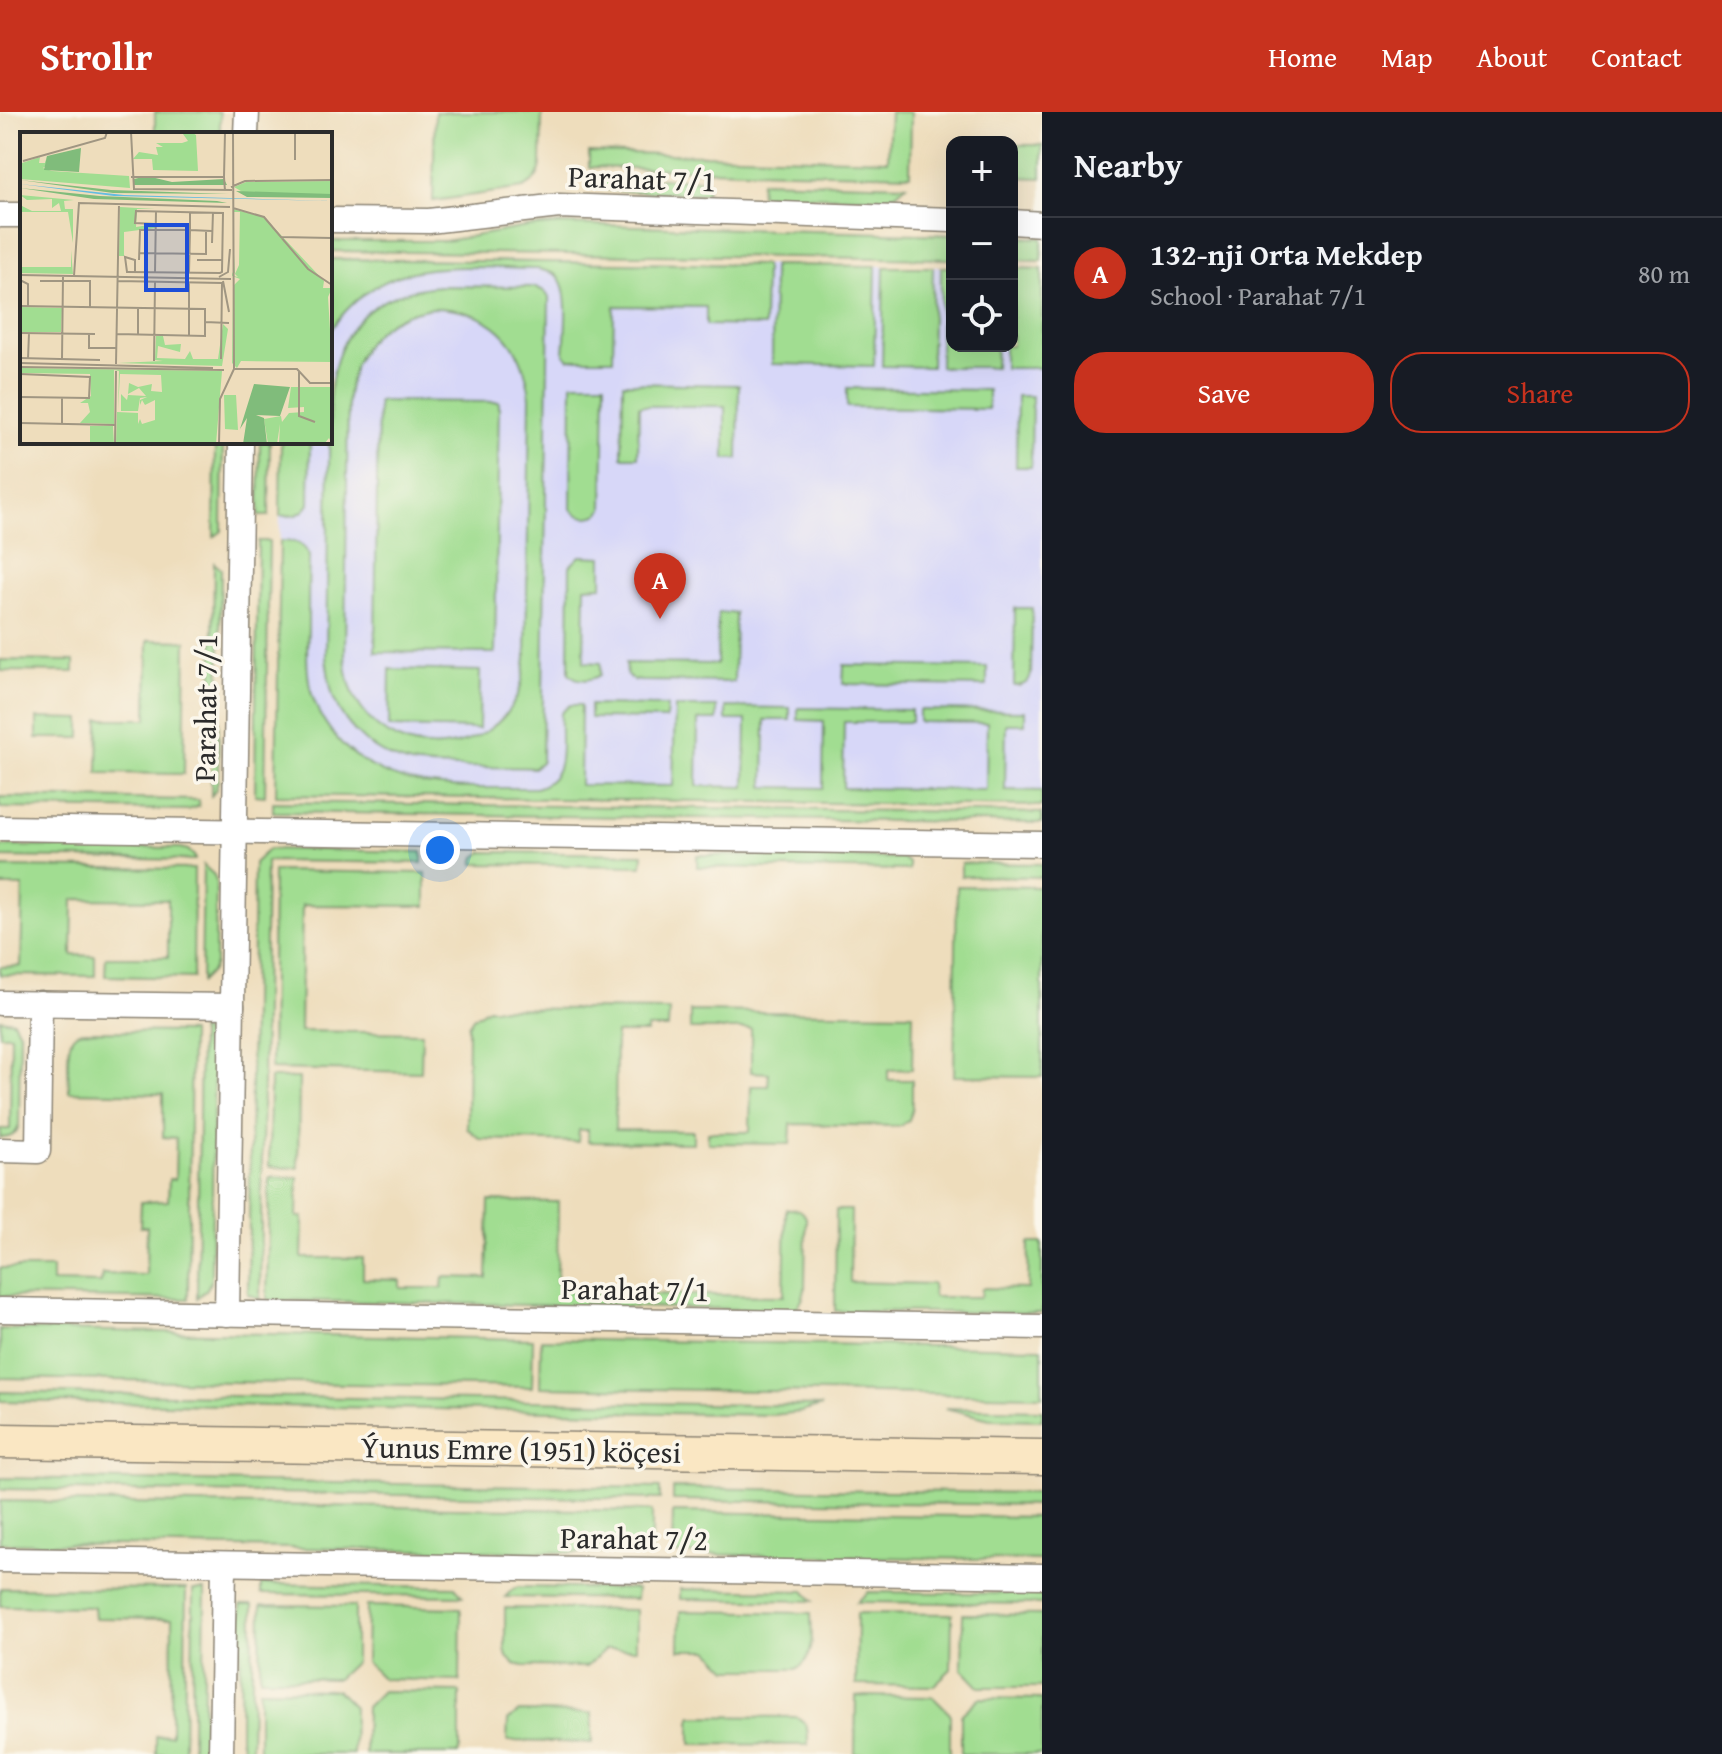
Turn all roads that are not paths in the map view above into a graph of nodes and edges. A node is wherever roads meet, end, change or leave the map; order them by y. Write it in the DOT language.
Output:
graph roads {
  1 [pos="247,112"];
  2 [pos="246,132"];
  3 [pos="332,220"];
  4 [pos="946,220"];
  5 [pos="1018,222"];
  6 [pos="1042,224"];
  7 [pos="241,444"];
  8 [pos="0,828"];
  9 [pos="235,831"];
  10 [pos="1042,844"];
  11 [pos="0,1003"];
  12 [pos="40,1003"];
  13 [pos="232,1006"];
  14 [pos="0,1150"];
  15 [pos="0,1310"];
  16 [pos="227,1314"];
  17 [pos="1042,1327"];
  18 [pos="0,1441"];
  19 [pos="1042,1457"];
  20 [pos="0,1560"];
  21 [pos="224,1564"];
  22 [pos="1042,1576"];
  23 [pos="221,1754"];
  1 -- 2 [label="street"];
  3 -- 4 [label="street, Parahat 7/1"];
  5 -- 6 [label="street"];
  7 -- 9 [label="street, Parahat 7/1"];
  8 -- 9 [label="street"];
  9 -- 10 [label="street"];
  9 -- 13 [label="street, Parahat 7/1"];
  11 -- 12 [label="street"];
  12 -- 13 [label="street"];
  12 -- 14 [label="street"];
  13 -- 16 [label="street, Parahat 7/1"];
  15 -- 16 [label="street, Parahat 7/1"];
  16 -- 17 [label="street, Parahat 7/1"];
  18 -- 19 [label="street, Ýunus Emre (1951) köçesi"];
  20 -- 21 [label="street, Parahat 7/2"];
  21 -- 22 [label="street, Parahat 7/2"];
  21 -- 23 [label="street"];
}
